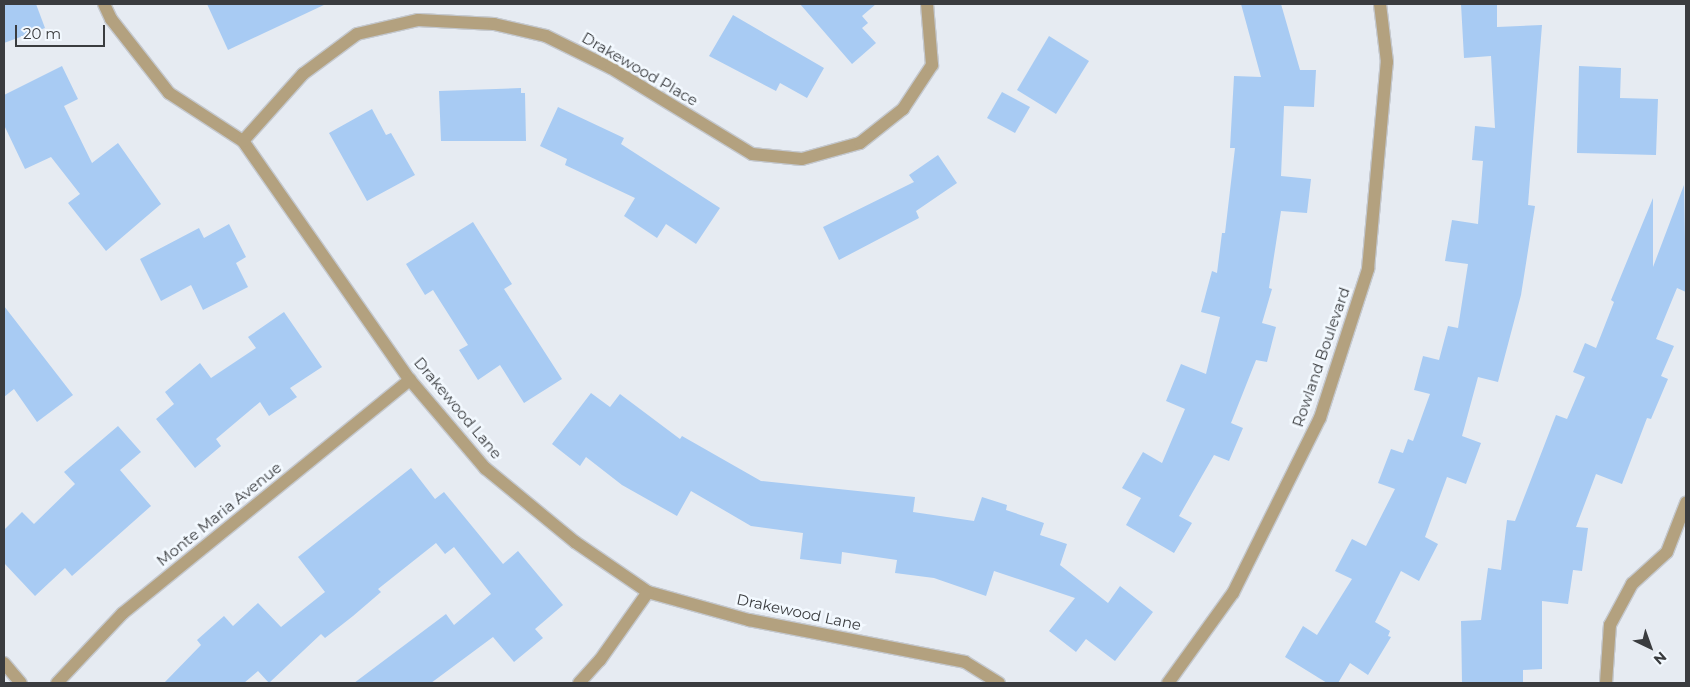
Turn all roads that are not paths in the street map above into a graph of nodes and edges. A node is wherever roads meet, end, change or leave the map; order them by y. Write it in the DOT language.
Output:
graph roads {
  1 [pos="104,4"];
  2 [pos="927,4"];
  3 [pos="1380,4"];
  4 [pos="243,141"];
  5 [pos="410,380"];
  6 [pos="1686,504"];
  7 [pos="648,592"];
  8 [pos="4,663"];
  9 [pos="21,683"];
  10 [pos="57,683"];
  11 [pos="579,683"];
  12 [pos="999,683"];
  13 [pos="1168,683"];
  14 [pos="1606,683"];
  1 -- 4 [label="street, Drakewood Lane"];
  2 -- 4 [label="street, Drakewood Place"];
  3 -- 13 [label="street, Rowland Boulevard"];
  4 -- 5 [label="street, Drakewood Lane"];
  5 -- 7 [label="street, Drakewood Lane"];
  5 -- 10 [label="street, Monte Maria Avenue"];
  6 -- 14 [label="street"];
  7 -- 11 [label="street"];
  7 -- 12 [label="street, Drakewood Lane"];
  8 -- 9 [label="street"];
}
